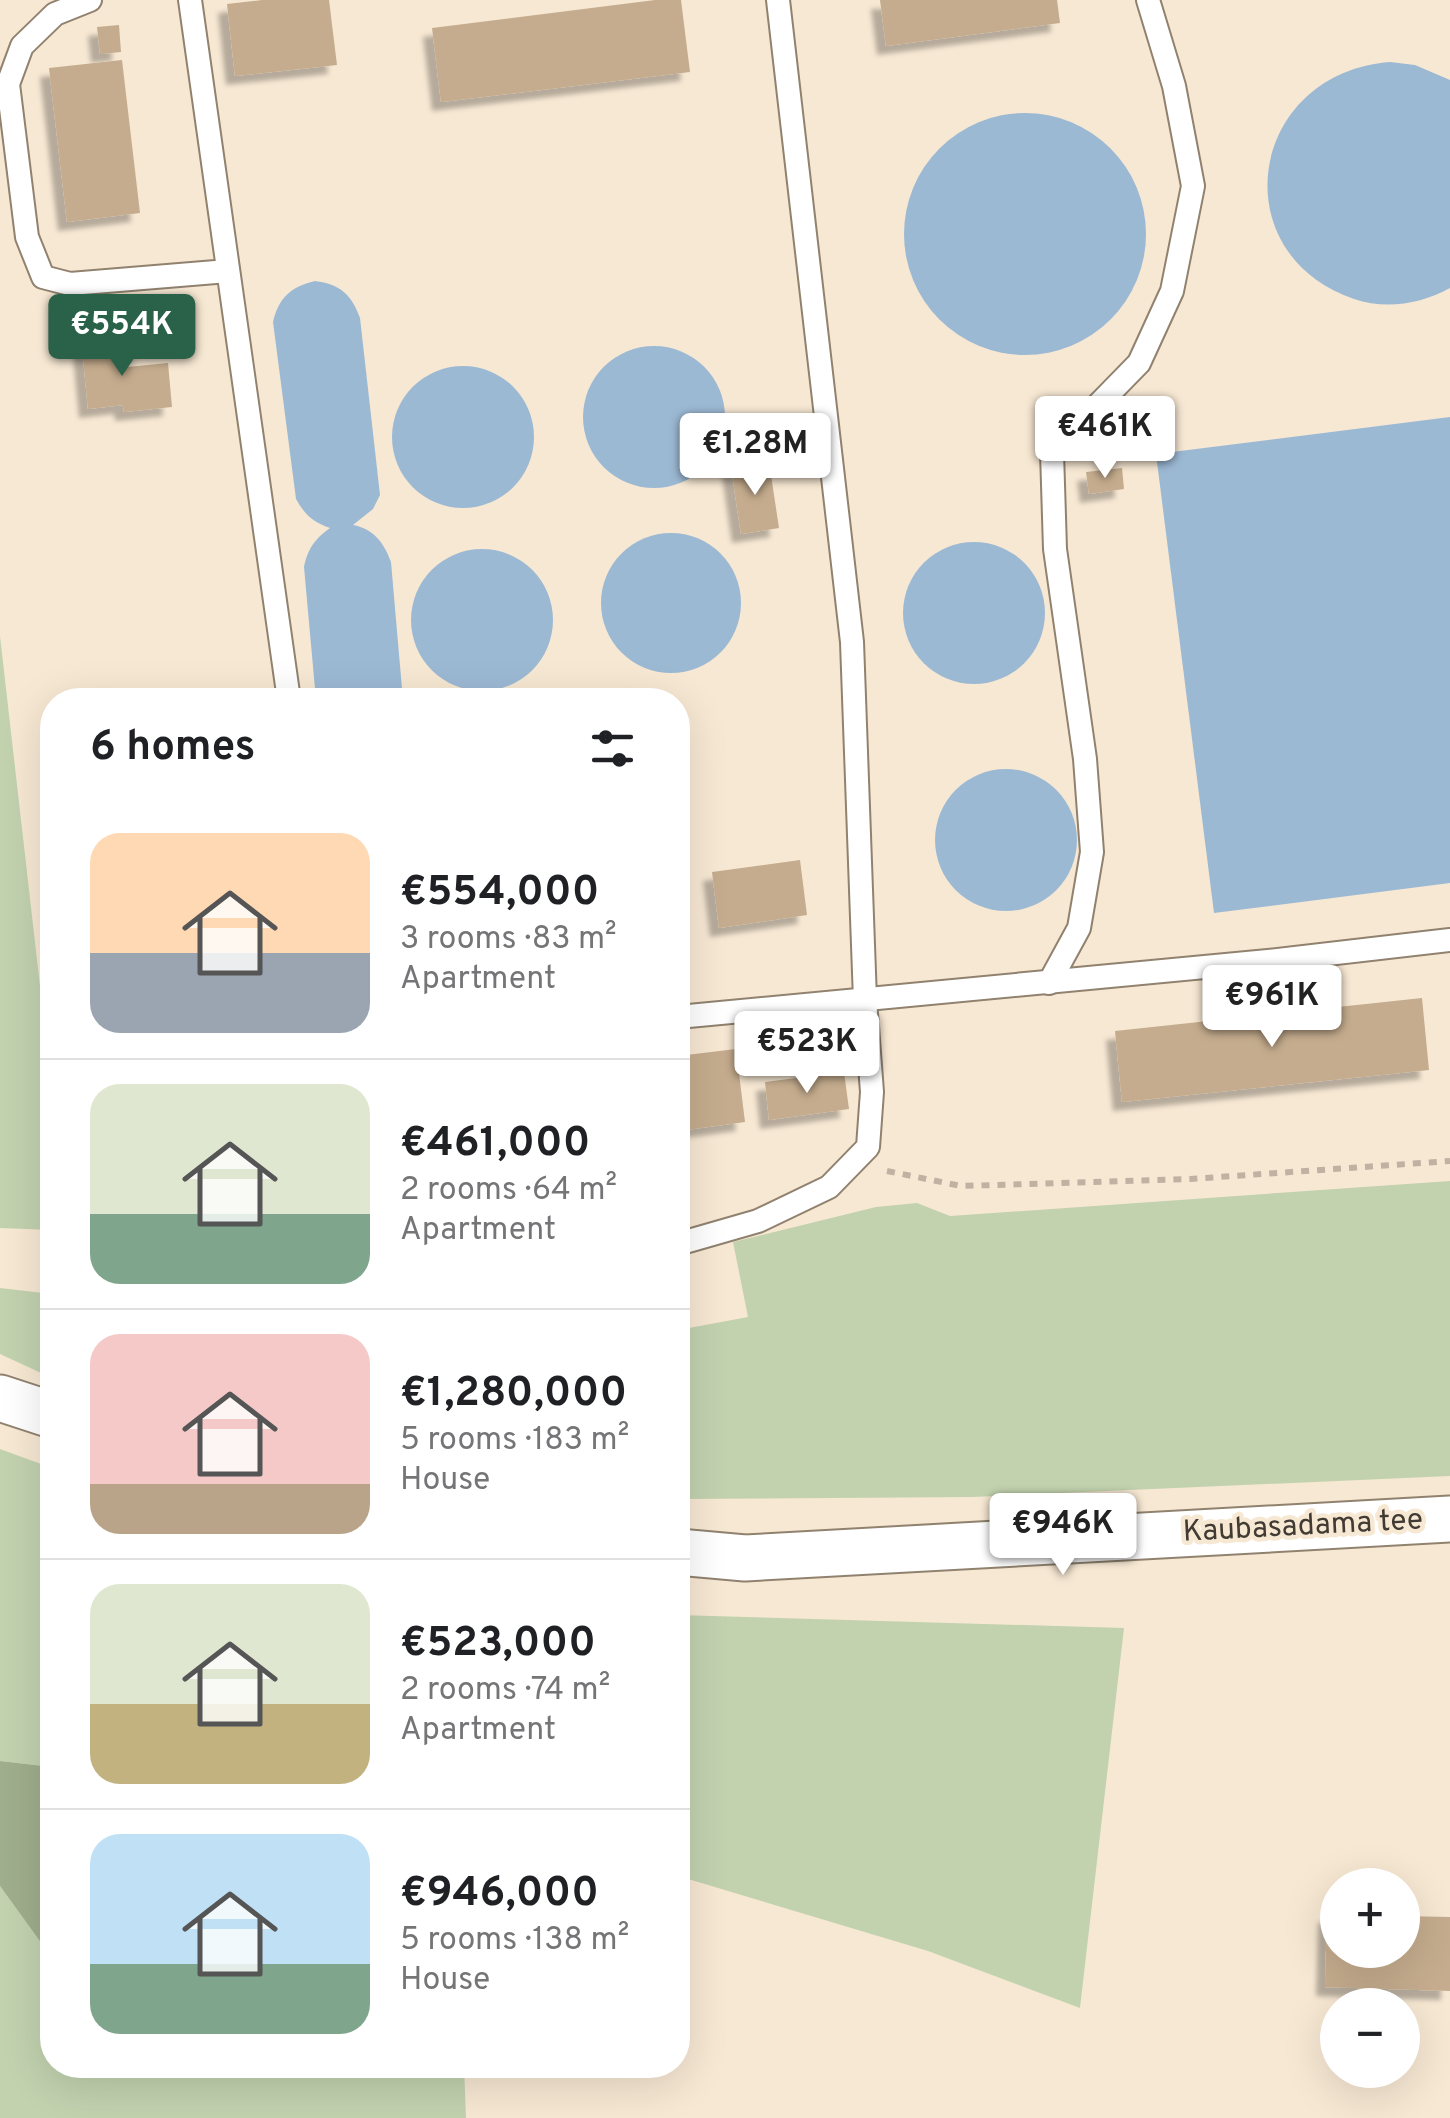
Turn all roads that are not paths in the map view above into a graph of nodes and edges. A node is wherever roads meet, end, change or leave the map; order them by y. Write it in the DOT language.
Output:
graph roads {
  1 [pos="90,0"];
  2 [pos="190,0"];
  3 [pos="778,0"];
  4 [pos="1148,0"];
  5 [pos="228,271"];
  6 [pos="287,688"];
  7 [pos="1450,940"];
  8 [pos="1049,983"];
  9 [pos="864,1000"];
  10 [pos="690,1016"];
  11 [pos="690,1241"];
  12 [pos="0,1398"];
  13 [pos="40,1411"];
  14 [pos="1450,1519"];
  15 [pos="690,1553"];
  1 -- 5 [label="lane"];
  2 -- 5 [label="lane"];
  3 -- 9 [label="lane"];
  4 -- 8 [label="lane"];
  5 -- 6 [label="lane"];
  7 -- 8 [label="lane"];
  8 -- 9 [label="lane"];
  9 -- 10 [label="lane"];
  9 -- 11 [label="lane"];
  12 -- 13 [label="street"];
  14 -- 15 [label="street, Kaubasadama tee"];
}
